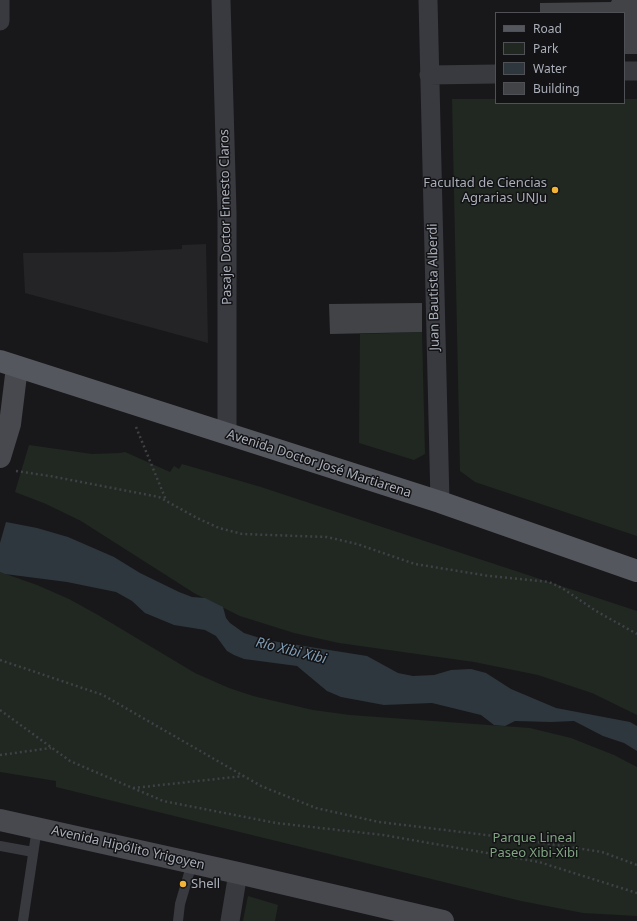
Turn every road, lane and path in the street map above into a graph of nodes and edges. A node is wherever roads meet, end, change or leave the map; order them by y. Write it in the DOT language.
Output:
graph roads {
  1 [pos="0,0"];
  2 [pos="221,0"];
  3 [pos="428,0"];
  4 [pos="0,21"];
  5 [pos="625,71"];
  6 [pos="637,71"];
  7 [pos="495,74"];
  8 [pos="429,75"];
  9 [pos="8,364"];
  10 [pos="135,424"];
  11 [pos="227,434"];
  12 [pos="7,464"];
  13 [pos="166,501"];
  14 [pos="440,502"];
  15 [pos="637,571"];
  16 [pos="637,634"];
  17 [pos="0,660"];
  18 [pos="0,710"];
  19 [pos="51,748"];
  20 [pos="0,755"];
  21 [pos="244,776"];
  22 [pos="132,788"];
  23 [pos="0,820"];
  24 [pos="37,828"];
  25 [pos="0,846"];
  26 [pos="34,852"];
  27 [pos="192,863"];
  28 [pos="637,864"];
  29 [pos="238,873"];
  30 [pos="637,893"];
  31 [pos="23,921"];
  32 [pos="178,921"];
  33 [pos="230,921"];
  34 [pos="443,921"];
  1 -- 4 [label="street"];
  2 -- 11 [label="street, Pasaje Doctor Ernesto Claros"];
  3 -- 8 [label="street, Juan Bautista Alberdi"];
  5 -- 6 [label="street"];
  7 -- 8 [label="street"];
  8 -- 14 [label="street, Juan Bautista Alberdi"];
  9 -- 11 [label="main road, Avenida Doctor José Martiarena"];
  9 -- 12 [label="main road"];
  10 -- 13 [label="path"];
  11 -- 14 [label="main road, Avenida Doctor José Martiarena"];
  12 -- 13 [label="path"];
  13 -- 16 [label="path"];
  14 -- 15 [label="main road, Avenida Doctor José Martiarena"];
  17 -- 21 [label="path"];
  18 -- 19 [label="path"];
  19 -- 20 [label="path"];
  19 -- 22 [label="path"];
  21 -- 22 [label="path"];
  21 -- 28 [label="path"];
  22 -- 30 [label="path"];
  23 -- 24 [label="main road, Avenida Hipólito Yrigoyen"];
  24 -- 26 [label="lane"];
  24 -- 27 [label="main road, Avenida Hipólito Yrigoyen"];
  25 -- 26 [label="lane"];
  26 -- 31 [label="lane"];
  27 -- 29 [label="main road, Avenida Hipólito Yrigoyen"];
  27 -- 32 [label="lane"];
  29 -- 33 [label="street"];
  29 -- 34 [label="main road, Avenida Hipólito Yrigoyen"];
}
